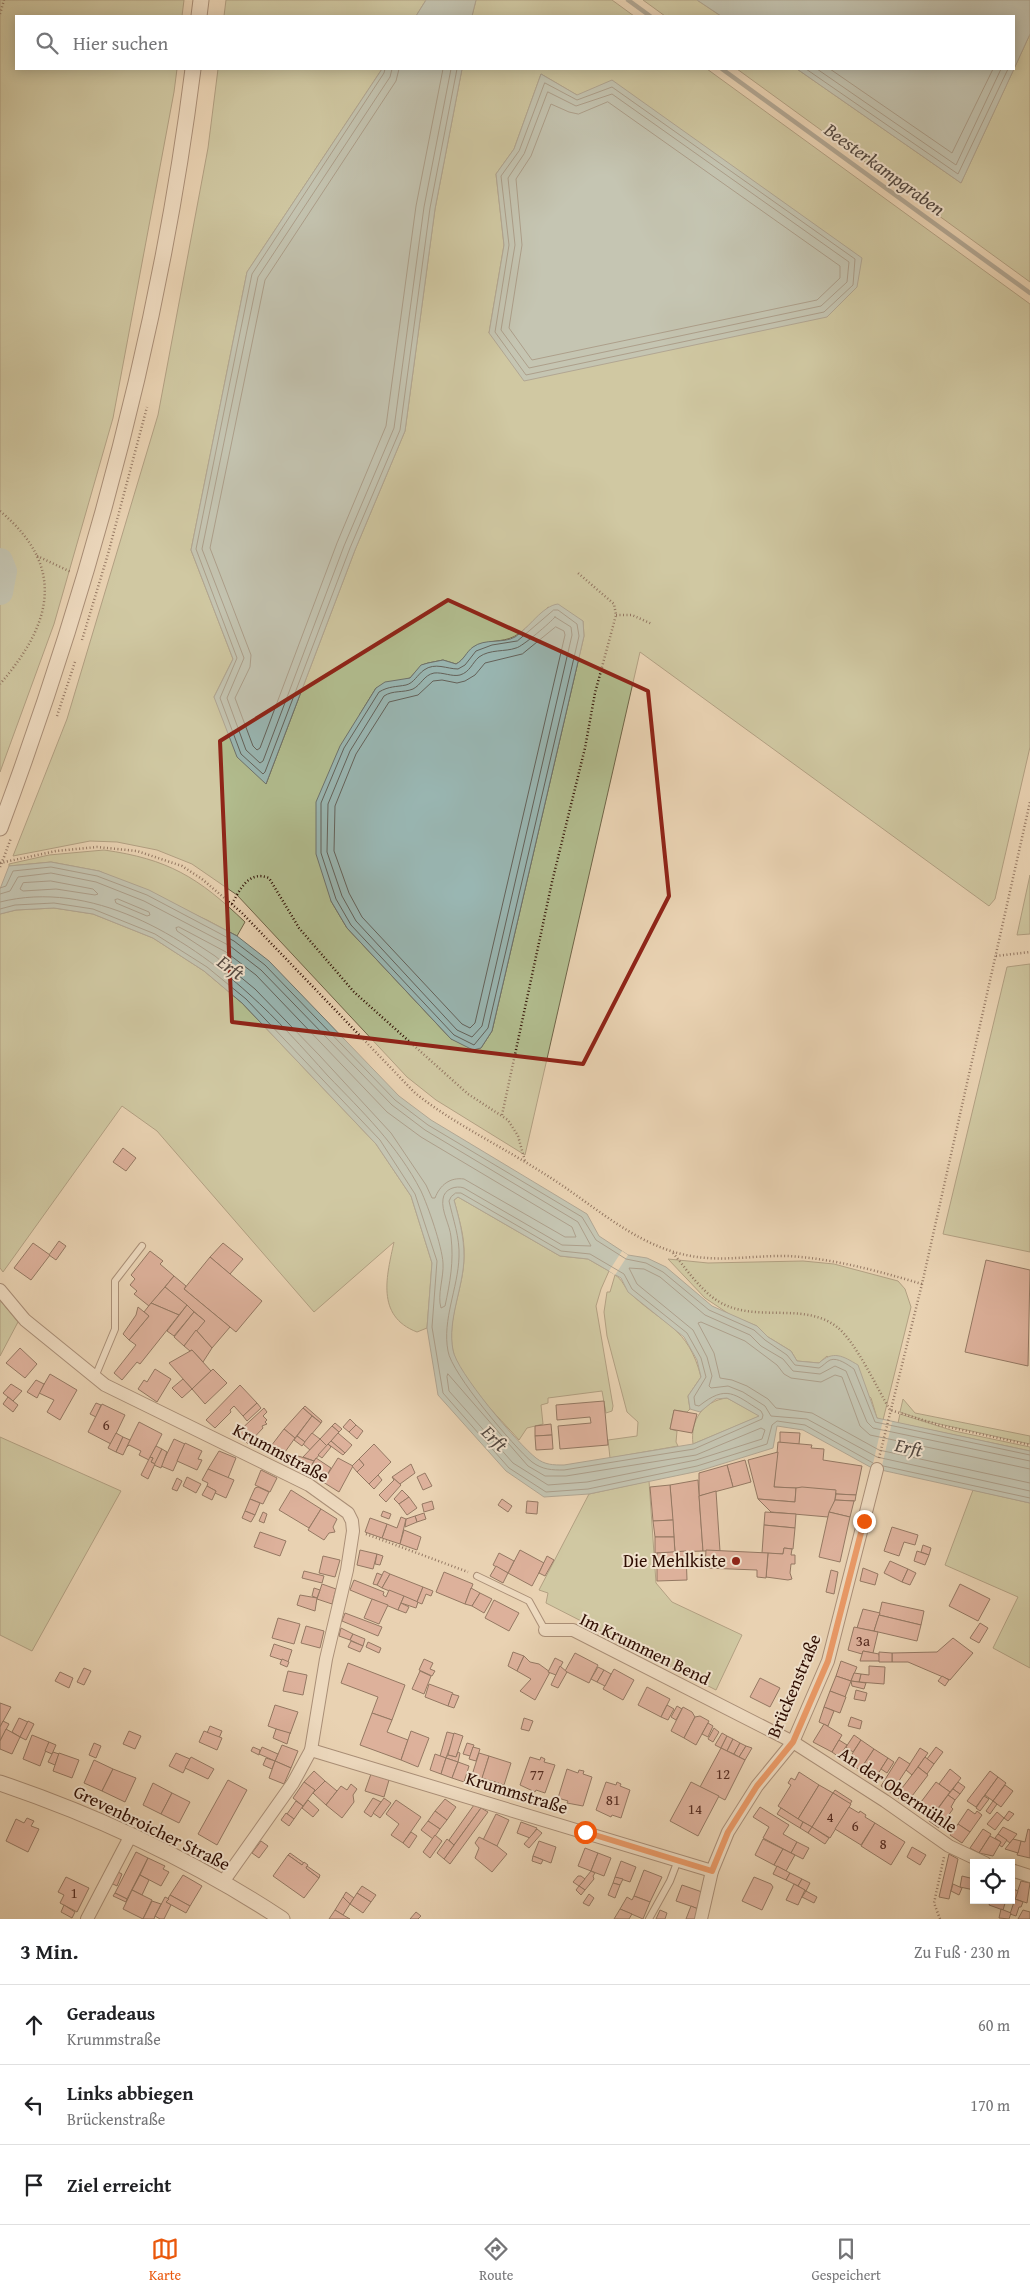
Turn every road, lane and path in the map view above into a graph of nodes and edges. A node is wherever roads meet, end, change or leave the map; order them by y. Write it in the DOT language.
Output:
graph roads {
  1 [pos="4,0"];
  2 [pos="201,0"];
  3 [pos="0,14"];
  4 [pos="199,15"];
  5 [pos="192,70"];
  6 [pos="0,511"];
  7 [pos="36,556"];
  8 [pos="578,573"];
  9 [pos="86,577"];
  10 [pos="616,616"];
  11 [pos="652,624"];
  12 [pos="0,684"];
  13 [pos="1030,802"];
  14 [pos="0,828"];
  15 [pos="4,857"];
  16 [pos="0,863"];
  17 [pos="0,867"];
  18 [pos="232,904"];
  19 [pos="1030,952"];
  20 [pos="996,956"];
  21 [pos="502,1115"];
  22 [pos="526,1162"];
  23 [pos="142,1246"];
  24 [pos="672,1251"];
  25 [pos="922,1284"];
  26 [pos="0,1290"];
  27 [pos="95,1377"];
  28 [pos="890,1410"];
  29 [pos="1030,1445"];
  30 [pos="876,1469"];
  31 [pos="353,1531"];
  32 [pos="477,1576"];
  33 [pos="545,1630"];
  34 [pos="793,1742"];
  35 [pos="311,1750"];
  36 [pos="1,1785"];
  37 [pos="131,1835"];
  38 [pos="949,1846"];
  39 [pos="977,1859"];
  40 [pos="678,1860"];
  41 [pos="712,1871"];
  42 [pos="1015,1871"];
  43 [pos="1030,1876"];
  44 [pos="223,1882"];
  45 [pos="87,1919"];
  46 [pos="282,1919"];
  47 [pos="649,1919"];
  48 [pos="701,1919"];
  49 [pos="940,1919"];
  1 -- 3 [label="path"];
  2 -- 4 [label="street"];
  5 -- 9 [label="street"];
  6 -- 7 [label="path"];
  7 -- 9 [label="path"];
  7 -- 12 [label="path"];
  8 -- 10 [label="path"];
  9 -- 14 [label="street"];
  10 -- 11 [label="path"];
  10 -- 21 [label="path"];
  13 -- 20 [label="path"];
  15 -- 17 [label="path, bridge"];
  16 -- 18 [label="path"];
  18 -- 21 [label="path"];
  18 -- 22 [label="path"];
  19 -- 20 [label="path"];
  20 -- 25 [label="path"];
  21 -- 22 [label="path"];
  22 -- 24 [label="path"];
  23 -- 27 [label="lane"];
  24 -- 25 [label="path"];
  24 -- 28 [label="path"];
  25 -- 28 [label="path"];
  26 -- 27 [label="street, Krummstraße"];
  27 -- 31 [label="street, Krummstraße"];
  28 -- 29 [label="path"];
  28 -- 30 [label="path"];
  30 -- 34 [label="street, Brückenstraße"];
  31 -- 32 [label="path"];
  31 -- 35 [label="street"];
  32 -- 33 [label="lane, Im Krummen Bend"];
  33 -- 34 [label="street, Im Krummen Bend"];
  34 -- 38 [label="street, An der Obermühle"];
  34 -- 41 [label="street, Brückenstraße"];
  35 -- 40 [label="street, Krummstraße"];
  35 -- 44 [label="street"];
  36 -- 37 [label="street, Grevenbroicher Straße"];
  37 -- 44 [label="street, Grevenbroicher Straße"];
  37 -- 45 [label="street"];
  38 -- 39 [label="street, An der Obermühle"];
  38 -- 49 [label="path"];
  40 -- 41 [label="street, Krummstraße"];
  40 -- 47 [label="lane"];
  41 -- 48 [label="street, Brückenstraße"];
  42 -- 43 [label="street"];
  44 -- 46 [label="street, Grevenbroicher Straße"];
}
